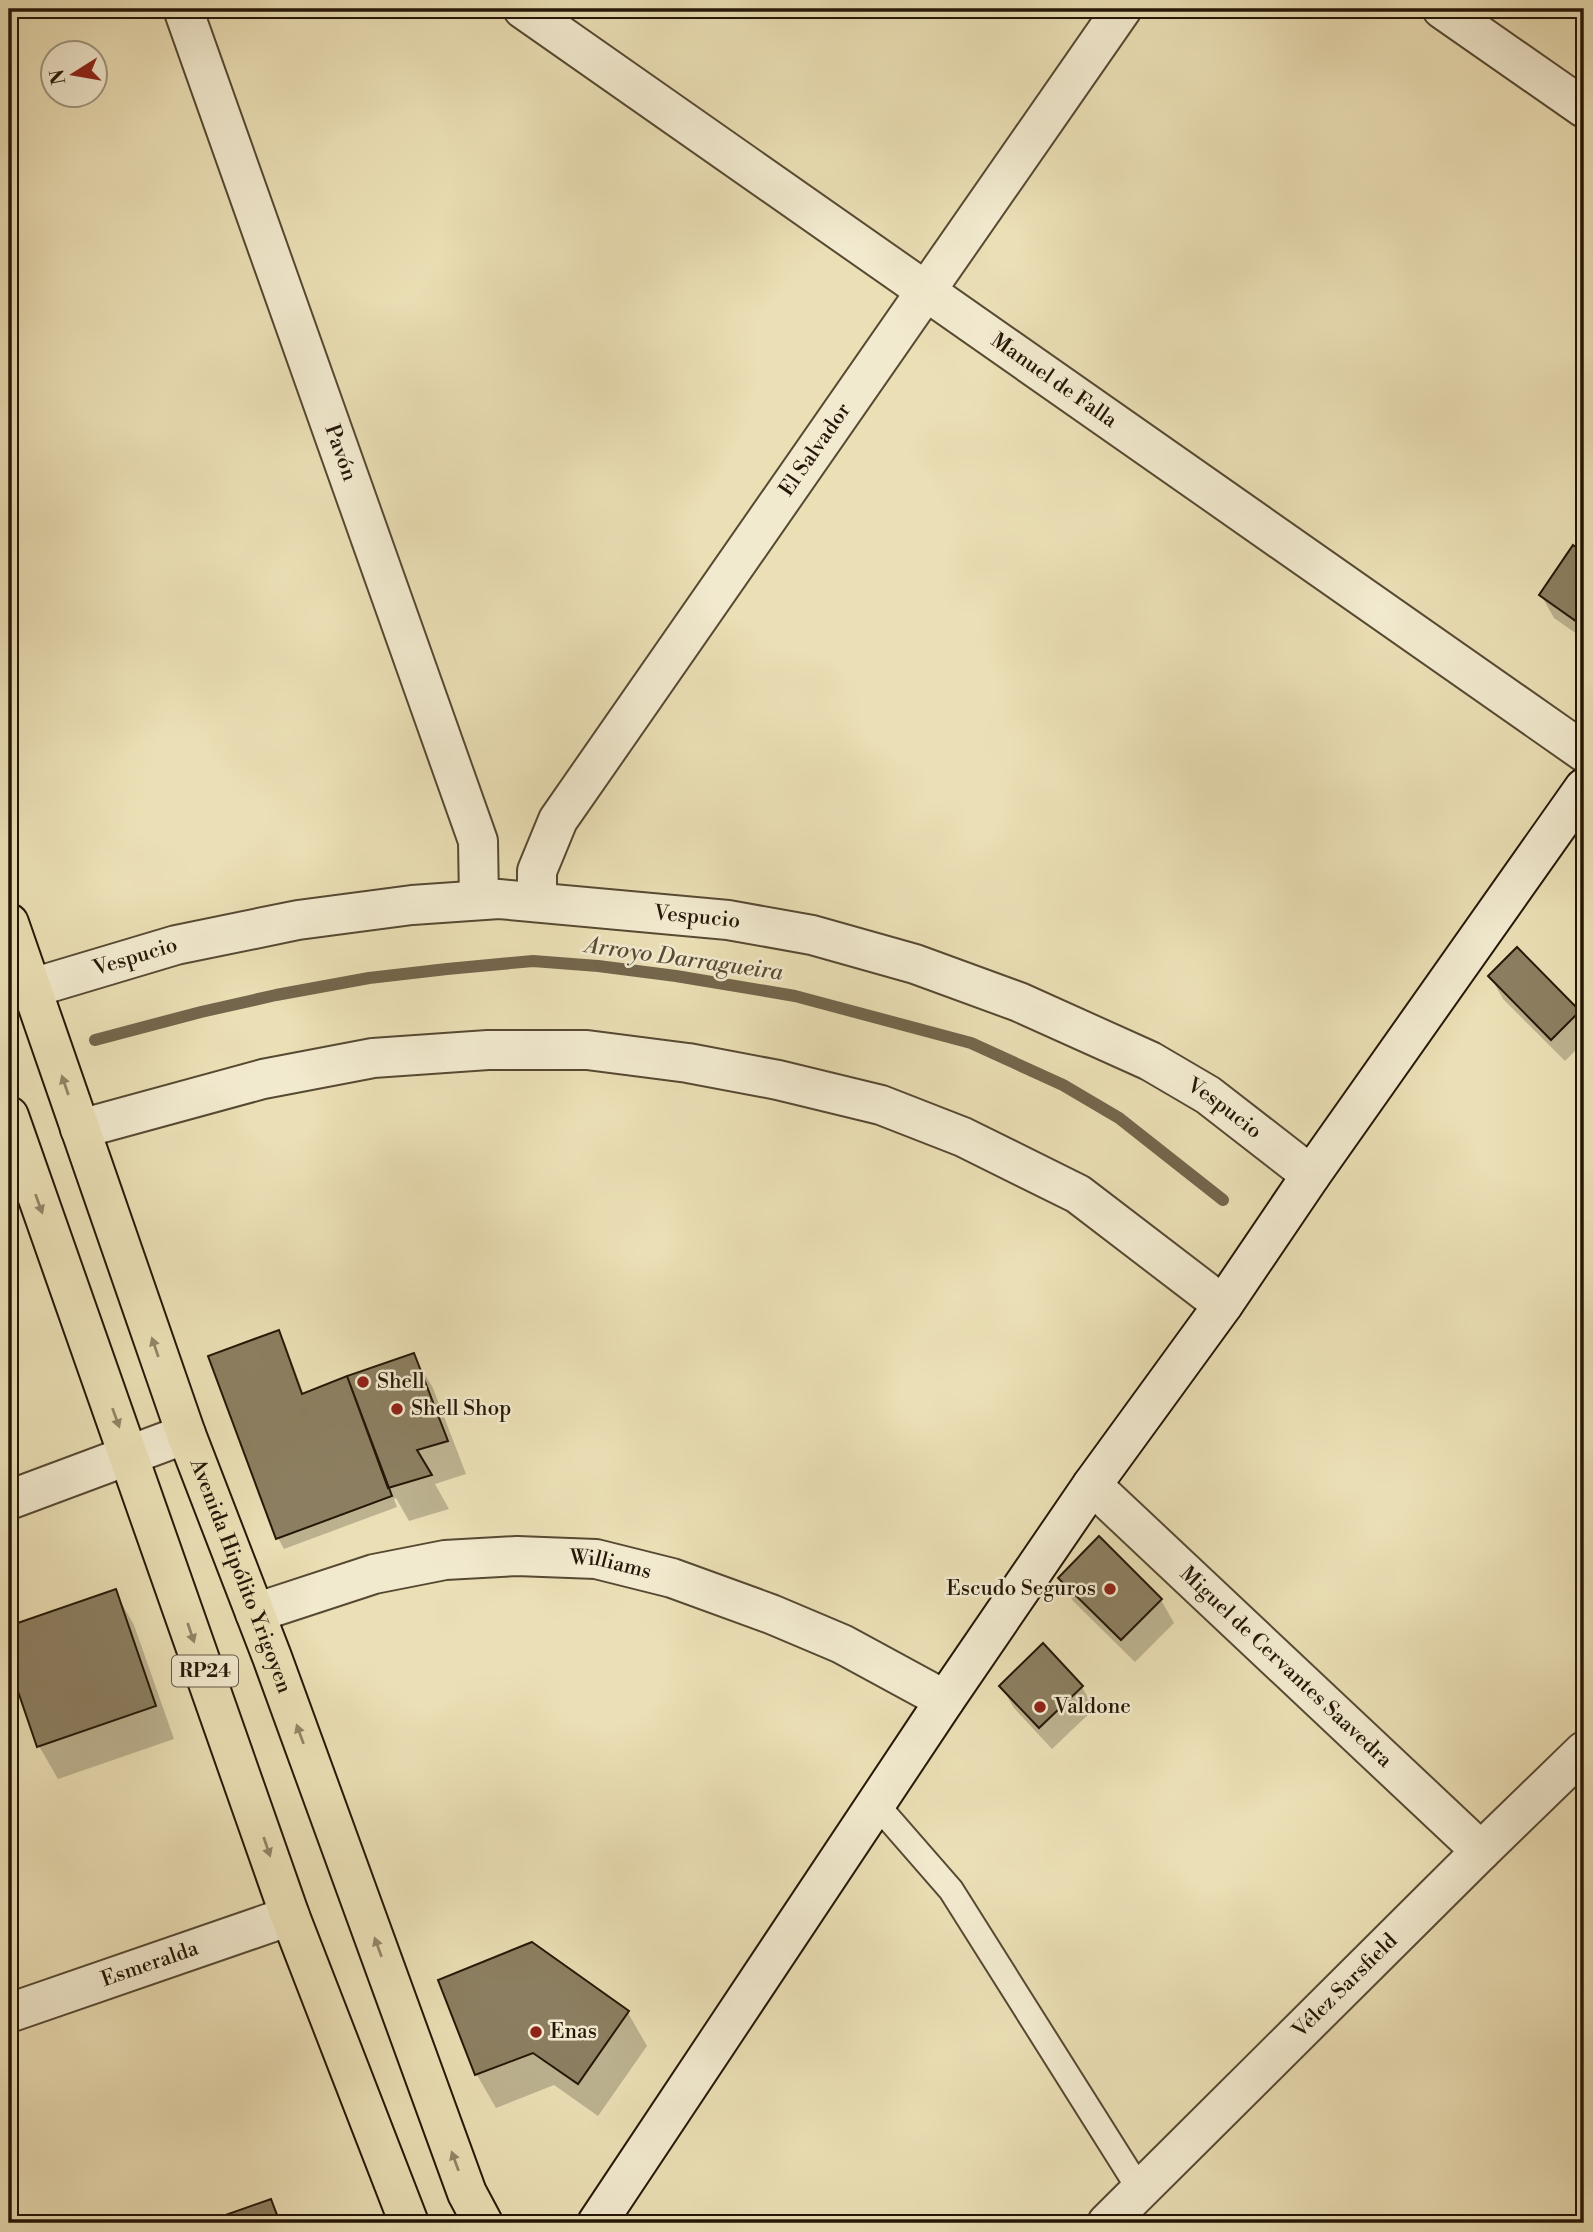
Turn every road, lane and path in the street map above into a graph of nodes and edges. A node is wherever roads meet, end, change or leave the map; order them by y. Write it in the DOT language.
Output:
graph roads {
  1 [pos="183,9"];
  2 [pos="523,9"];
  3 [pos="1122,9"];
  4 [pos="1442,9"];
  5 [pos="1584,108"];
  6 [pos="927,291"];
  7 [pos="1584,752"];
  8 [pos="1584,788"];
  9 [pos="479,900"];
  10 [pos="537,902"];
  11 [pos="9,923"];
  12 [pos="32,988"];
  13 [pos="9,1116"];
  14 [pos="80,1129"];
  15 [pos="1311,1175"];
  16 [pos="1223,1305"];
  17 [pos="186,1434"];
  18 [pos="130,1456"];
  19 [pos="1092,1485"];
  20 [pos="9,1500"];
  21 [pos="256,1613"];
  22 [pos="945,1700"];
  23 [pos="1584,1751"];
  24 [pos="876,1804"];
  25 [pos="1481,1851"];
  26 [pos="290,1916"];
  27 [pos="9,2013"];
  28 [pos="1140,2190"];
  29 [pos="409,2223"];
  30 [pos="483,2223"];
  31 [pos="597,2223"];
  32 [pos="1107,2223"];
  1 -- 9 [label="street, Pavón"];
  2 -- 6 [label="street, Manuel de Falla"];
  3 -- 6 [label="street, El Salvador"];
  4 -- 5 [label="street"];
  6 -- 7 [label="street, Manuel de Falla"];
  6 -- 10 [label="street, El Salvador"];
  8 -- 15 [label="street"];
  9 -- 10 [label="street, Vespucio"];
  9 -- 12 [label="street, Vespucio"];
  10 -- 15 [label="street, Vespucio"];
  11 -- 12 [label="main road, Avenida Hipólito Yrigoyen / RP24"];
  14 -- 12 [label="main road, Avenida Hipólito Yrigoyen / RP24, one-way"];
  13 -- 18 [label="main road, RP24, one-way"];
  14 -- 16 [label="street"];
  17 -- 14 [label="main road, Avenida Hipólito Yrigoyen / RP24, one-way"];
  15 -- 16 [label="street"];
  16 -- 19 [label="street"];
  17 -- 18 [label="street"];
  17 -- 21 [label="main road, Avenida Hipólito Yrigoyen / RP24"];
  18 -- 20 [label="street"];
  18 -- 26 [label="main road, RP24, one-way"];
  19 -- 22 [label="street"];
  19 -- 25 [label="street, Miguel de Cervantes Saavedra"];
  21 -- 22 [label="street, Williams"];
  30 -- 21 [label="main road, Avenida Hipólito Yrigoyen / RP24, one-way"];
  22 -- 24 [label="street"];
  23 -- 25 [label="street, Vélez Sarsfield"];
  24 -- 28 [label="lane"];
  24 -- 31 [label="street"];
  25 -- 28 [label="street, Vélez Sarsfield"];
  26 -- 27 [label="street, Esmeralda"];
  26 -- 29 [label="main road, RP24"];
  28 -- 32 [label="street, Vélez Sarsfield"];
}
